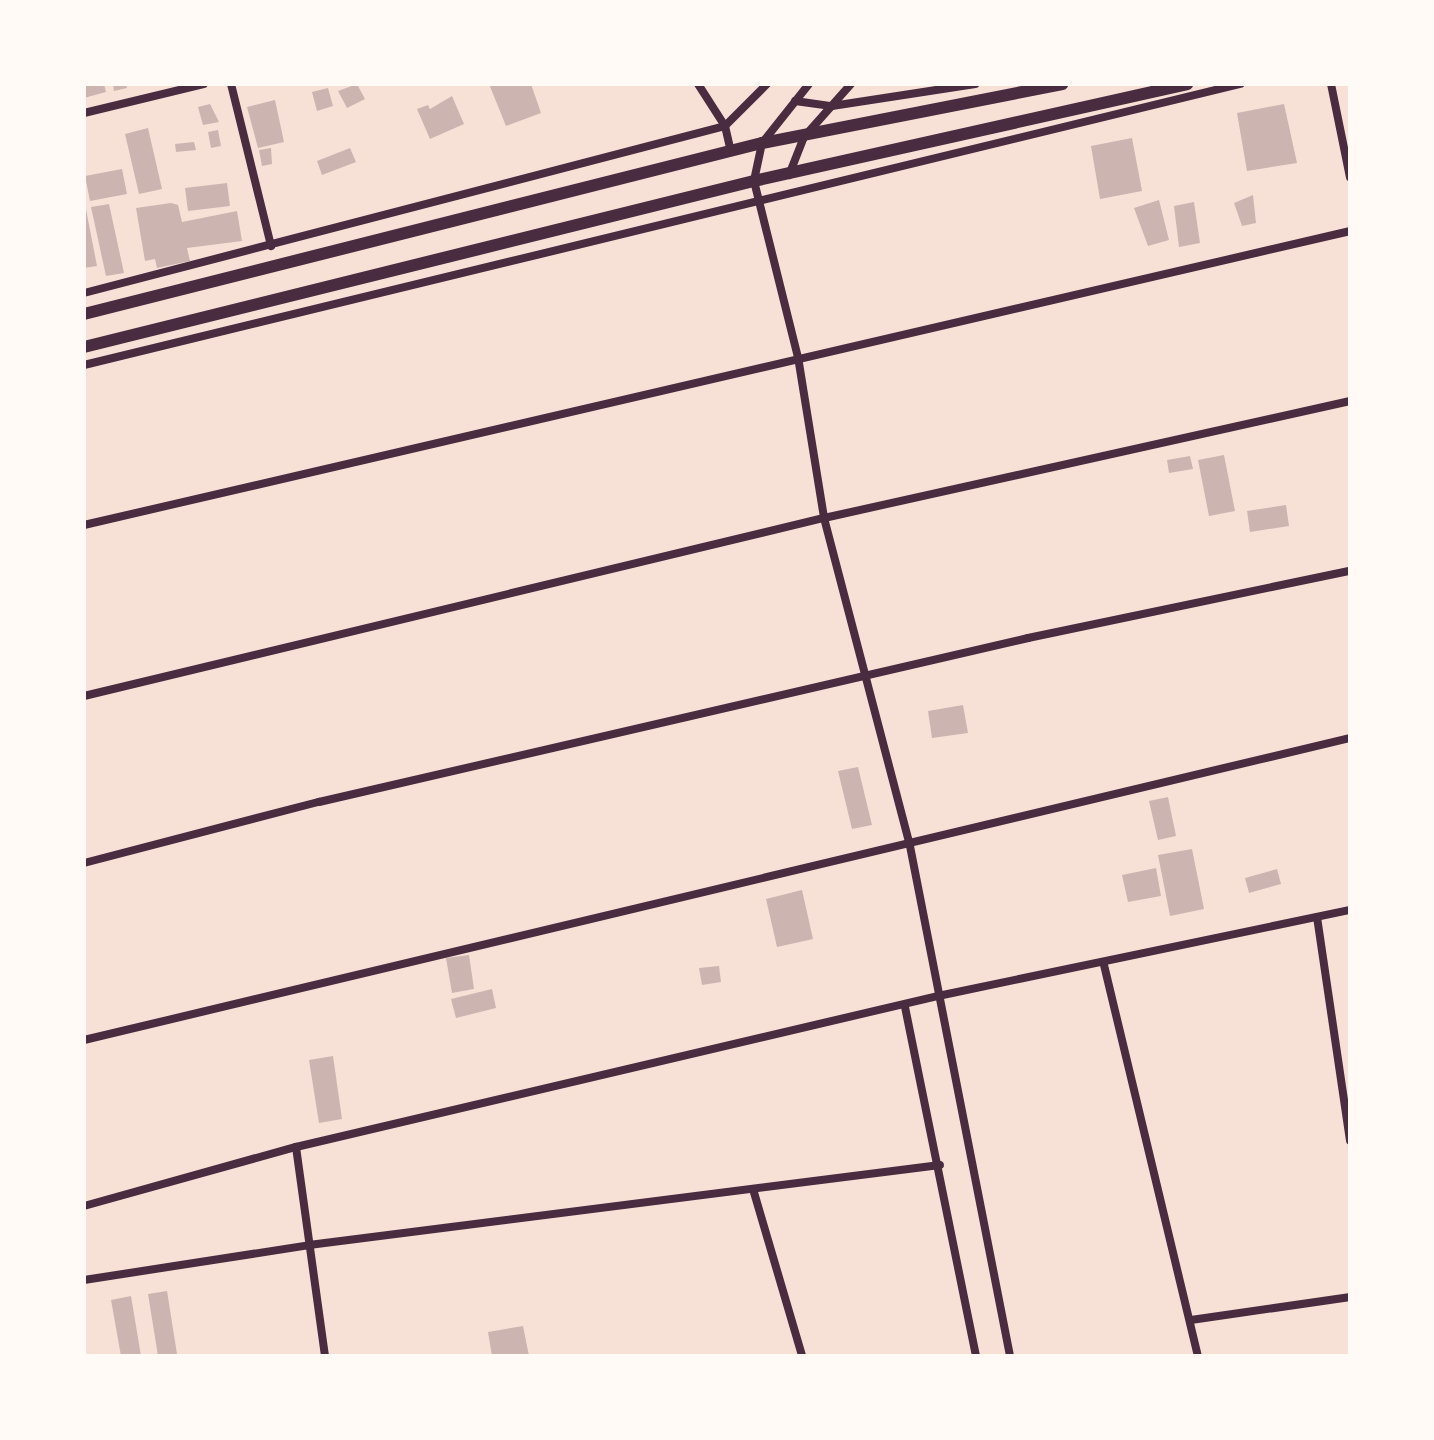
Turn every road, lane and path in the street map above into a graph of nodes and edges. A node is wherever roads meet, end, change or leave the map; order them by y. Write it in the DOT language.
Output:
graph roads {
  1 [pos="204,84"];
  2 [pos="231,84"];
  3 [pos="698,84"];
  4 [pos="767,84"];
  5 [pos="809,84"];
  6 [pos="851,84"];
  7 [pos="975,84"];
  8 [pos="1062,84"];
  9 [pos="1187,84"];
  10 [pos="1240,84"];
  11 [pos="1331,84"];
  12 [pos="795,101"];
  13 [pos="832,106"];
  14 [pos="84,113"];
  15 [pos="725,126"];
  16 [pos="804,137"];
  17 [pos="762,143"];
  18 [pos="731,151"];
  19 [pos="789,175"];
  20 [pos="1350,177"];
  21 [pos="754,181"];
  22 [pos="758,200"];
  23 [pos="1350,231"];
  24 [pos="271,246"];
  25 [pos="84,293"];
  26 [pos="84,314"];
  27 [pos="84,347"];
  28 [pos="798,357"];
  29 [pos="84,365"];
  30 [pos="1350,401"];
  31 [pos="824,518"];
  32 [pos="84,525"];
  33 [pos="1350,571"];
  34 [pos="863,679"];
  35 [pos="84,696"];
  36 [pos="1350,738"];
  37 [pos="909,841"];
  38 [pos="84,863"];
  39 [pos="1350,910"];
  40 [pos="1317,917"];
  41 [pos="1104,965"];
  42 [pos="938,996"];
  43 [pos="905,1007"];
  44 [pos="84,1040"];
  45 [pos="1350,1141"];
  46 [pos="296,1147"];
  47 [pos="940,1165"];
  48 [pos="753,1189"];
  49 [pos="84,1206"];
  50 [pos="309,1245"];
  51 [pos="84,1280"];
  52 [pos="1350,1297"];
  53 [pos="1191,1320"];
  54 [pos="325,1356"];
  55 [pos="802,1356"];
  56 [pos="976,1356"];
  57 [pos="1010,1356"];
  58 [pos="1198,1356"];
  1 -- 14 [label="street"];
  2 -- 24 [label="street"];
  3 -- 15 [label="street"];
  4 -- 15 [label="street"];
  5 -- 12 [label="street"];
  6 -- 13 [label="street"];
  7 -- 13 [label="street"];
  8 -- 16 [label="street"];
  9 -- 19 [label="street"];
  10 -- 22 [label="street"];
  11 -- 20 [label="street"];
  12 -- 13 [label="street"];
  12 -- 17 [label="street"];
  13 -- 16 [label="street"];
  15 -- 18 [label="street"];
  15 -- 24 [label="street"];
  16 -- 17 [label="street"];
  16 -- 19 [label="street"];
  17 -- 18 [label="street"];
  17 -- 21 [label="street"];
  18 -- 26 [label="street"];
  19 -- 21 [label="street"];
  21 -- 22 [label="street"];
  21 -- 27 [label="street"];
  22 -- 28 [label="street"];
  22 -- 29 [label="street"];
  23 -- 28 [label="street"];
  24 -- 25 [label="street"];
  28 -- 31 [label="street"];
  28 -- 32 [label="street"];
  30 -- 31 [label="street"];
  31 -- 34 [label="street"];
  31 -- 35 [label="street"];
  33 -- 34 [label="street"];
  34 -- 37 [label="street"];
  34 -- 38 [label="street"];
  36 -- 37 [label="street"];
  37 -- 42 [label="street"];
  37 -- 44 [label="street"];
  39 -- 40 [label="street"];
  40 -- 41 [label="street"];
  40 -- 45 [label="street"];
  41 -- 42 [label="street"];
  41 -- 53 [label="street"];
  42 -- 43 [label="street"];
  42 -- 57 [label="street"];
  43 -- 46 [label="street"];
  43 -- 47 [label="street"];
  46 -- 49 [label="street"];
  46 -- 50 [label="street"];
  47 -- 48 [label="street"];
  47 -- 56 [label="street"];
  48 -- 50 [label="street"];
  48 -- 55 [label="street"];
  50 -- 51 [label="street"];
  50 -- 54 [label="street"];
  52 -- 53 [label="street"];
  53 -- 58 [label="street"];
}
